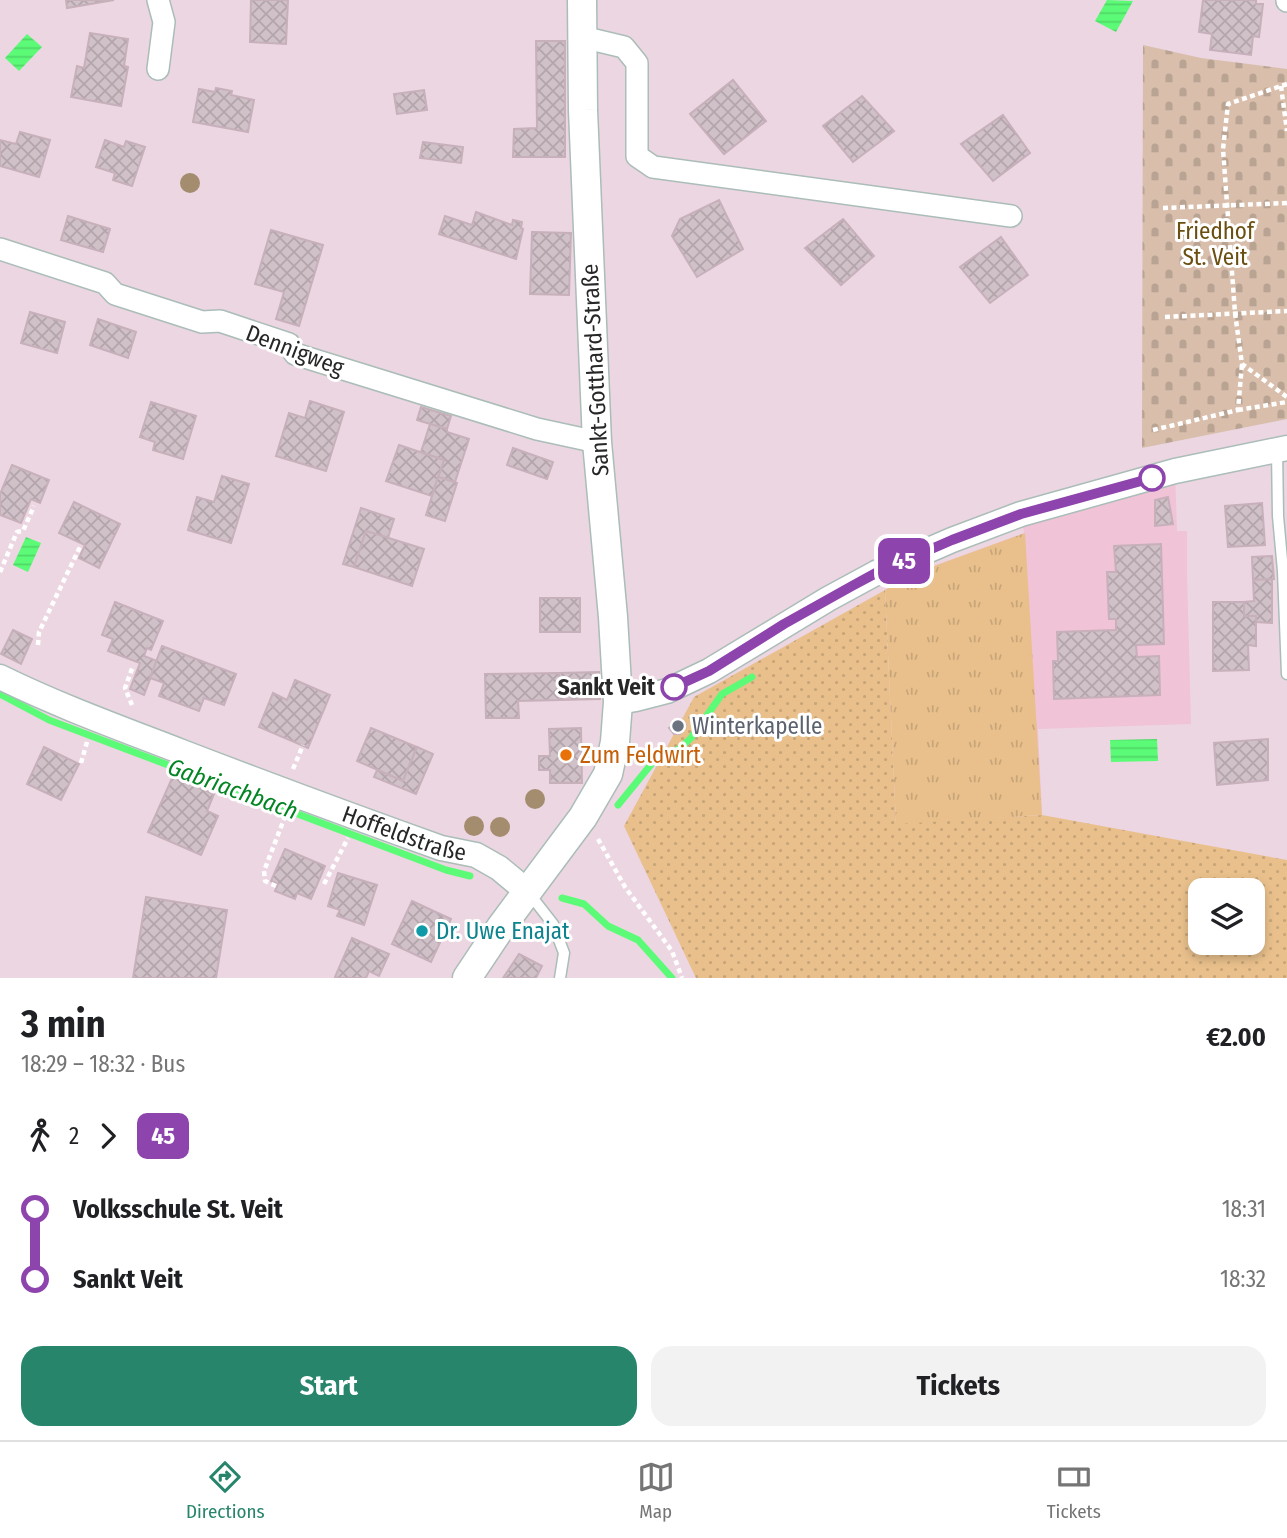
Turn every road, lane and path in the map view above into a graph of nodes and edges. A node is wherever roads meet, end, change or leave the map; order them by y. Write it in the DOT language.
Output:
graph roads {
  1 [pos="158,0"];
  2 [pos="579,0"];
  3 [pos="582,37"];
  4 [pos="158,69"];
  5 [pos="1284,85"];
  6 [pos="1287,131"];
  7 [pos="1287,203"];
  8 [pos="1227,205"];
  9 [pos="1163,208"];
  10 [pos="1011,216"];
  11 [pos="0,249"];
  12 [pos="1287,311"];
  13 [pos="1235,313"];
  14 [pos="1165,317"];
  15 [pos="1242,364"];
  16 [pos="1287,400"];
  17 [pos="1238,410"];
  18 [pos="1153,430"];
  19 [pos="597,442"];
  20 [pos="1282,449"];
  21 [pos="34,506"];
  22 [pos="80,547"];
  23 [pos="0,572"];
  24 [pos="38,645"];
  25 [pos="133,666"];
  26 [pos="1287,674"];
  27 [pos="0,677"];
  28 [pos="618,702"];
  29 [pos="132,705"];
  30 [pos="88,742"];
  31 [pos="303,745"];
  32 [pos="81,763"];
  33 [pos="291,776"];
  34 [pos="583,817"];
  35 [pos="284,818"];
  36 [pos="347,839"];
  37 [pos="324,884"];
  38 [pos="276,886"];
  39 [pos="528,892"];
  40 [pos="467,978"];
  41 [pos="560,978"];
  42 [pos="682,978"];
  1 -- 4 [label="street"];
  2 -- 3 [label="main road, Sankt-Gotthard-Straße"];
  3 -- 10 [label="street"];
  3 -- 19 [label="main road, Sankt-Gotthard-Straße"];
  5 -- 6 [label="path"];
  5 -- 8 [label="path"];
  7 -- 8 [label="path"];
  8 -- 9 [label="path"];
  8 -- 13 [label="path"];
  11 -- 19 [label="street, Dennigweg"];
  12 -- 13 [label="path"];
  13 -- 14 [label="path"];
  13 -- 15 [label="path"];
  15 -- 16 [label="path"];
  15 -- 17 [label="path"];
  16 -- 17 [label="path"];
  17 -- 18 [label="path"];
  19 -- 28 [label="main road, Sankt-Gotthard-Straße"];
  20 -- 26 [label="lane"];
  20 -- 28 [label="street"];
  21 -- 23 [label="path"];
  22 -- 24 [label="path"];
  25 -- 29 [label="path"];
  27 -- 39 [label="street, Hoffeldstraße"];
  28 -- 34 [label="main road, Sankt-Gotthard-Straße"];
  30 -- 32 [label="path"];
  31 -- 33 [label="path"];
  34 -- 39 [label="main road, Sankt-Gotthard-Straße"];
  34 -- 42 [label="path"];
  35 -- 38 [label="path"];
  36 -- 37 [label="path"];
  39 -- 40 [label="main road, Sankt-Gotthard-Straße"];
  39 -- 41 [label="lane"];
}
